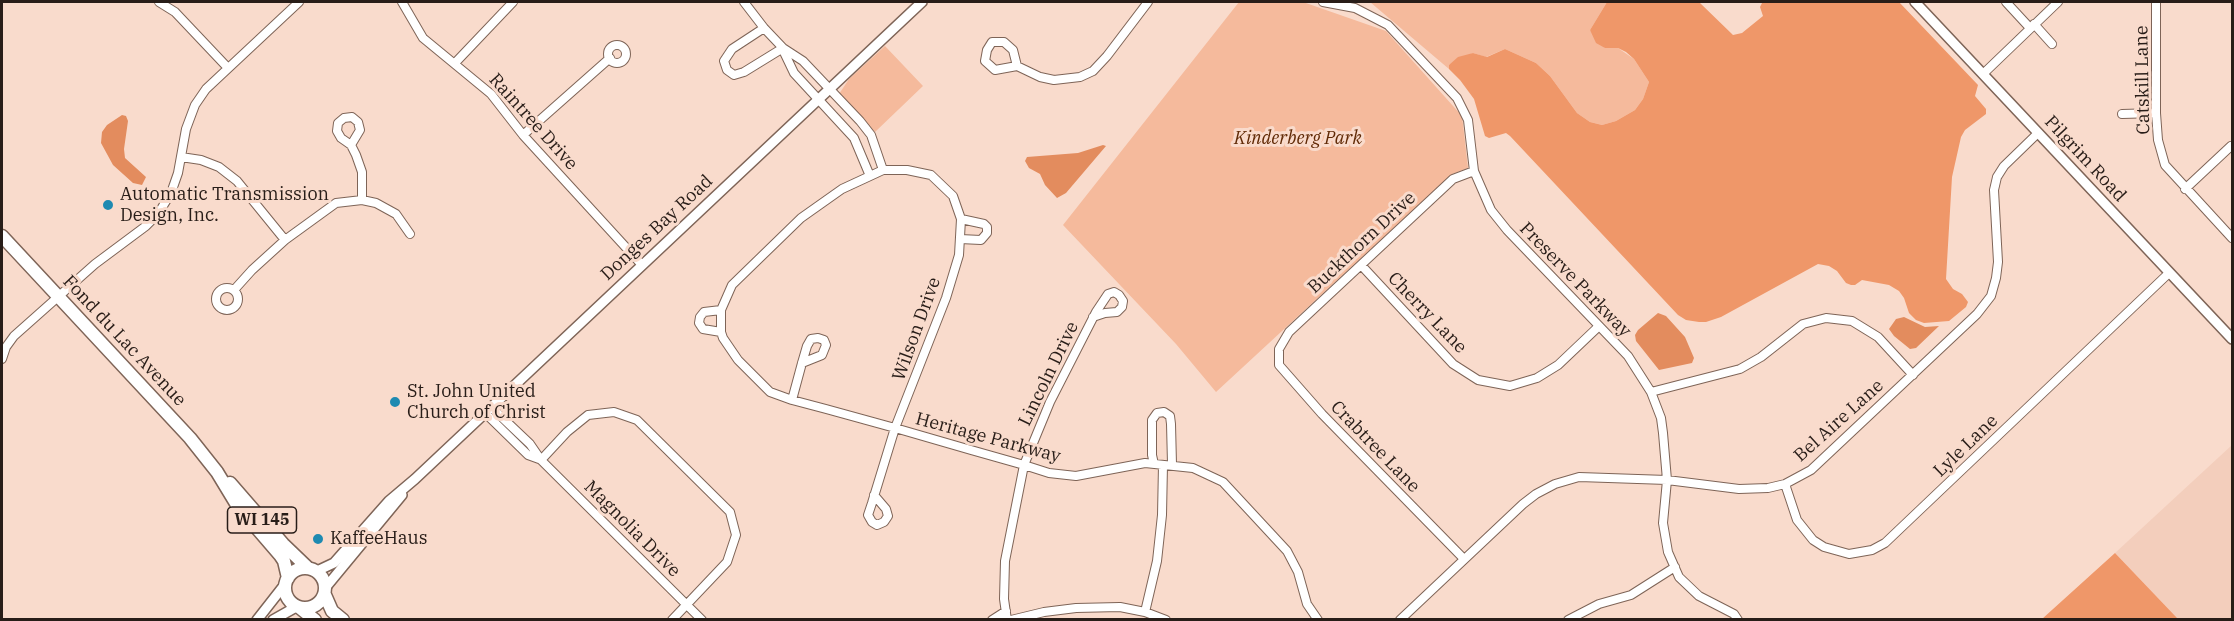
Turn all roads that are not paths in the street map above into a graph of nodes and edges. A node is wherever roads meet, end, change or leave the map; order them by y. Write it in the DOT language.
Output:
graph roads {
  1 [pos="159,2"];
  2 [pos="299,2"];
  3 [pos="402,2"];
  4 [pos="513,2"];
  5 [pos="744,2"];
  6 [pos="922,2"];
  7 [pos="1148,2"];
  8 [pos="1323,2"];
  9 [pos="1915,2"];
  10 [pos="2006,2"];
  11 [pos="2058,2"];
  12 [pos="2156,2"];
  13 [pos="2032,26"];
  14 [pos="764,28"];
  15 [pos="2052,44"];
  16 [pos="783,48"];
  17 [pos="610,58"];
  18 [pos="455,63"];
  19 [pos="1017,66"];
  20 [pos="228,68"];
  21 [pos="1983,74"];
  22 [pos="830,88"];
  23 [pos="818,99"];
  24 [pos="2156,113"];
  25 [pos="2122,114"];
  26 [pos="2038,134"];
  27 [pos="523,135"];
  28 [pos="351,145"];
  29 [pos="2231,146"];
  30 [pos="181,157"];
  31 [pos="884,170"];
  32 [pos="1474,171"];
  33 [pos="870,176"];
  34 [pos="2185,189"];
  35 [pos="362,200"];
  36 [pos="961,219"];
  37 [pos="410,234"];
  38 [pos="2,236"];
  39 [pos="2232,238"];
  40 [pos="960,239"];
  41 [pos="285,240"];
  42 [pos="642,265"];
  43 [pos="1361,265"];
  44 [pos="2169,273"];
  45 [pos="234,290"];
  46 [pos="58,296"];
  47 [pos="721,310"];
  48 [pos="1093,317"];
  49 [pos="1598,327"];
  50 [pos="722,332"];
  51 [pos="2232,339"];
  52 [pos="1279,349"];
  53 [pos="2,360"];
  54 [pos="802,363"];
  55 [pos="1913,375"];
  56 [pos="1651,392"];
  57 [pos="792,400"];
  58 [pos="488,410"];
  59 [pos="895,428"];
  60 [pos="541,460"];
  61 [pos="1154,464"];
  62 [pos="1172,464"];
  63 [pos="1024,465"];
  64 [pos="1163,465"];
  65 [pos="218,472"];
  66 [pos="415,479"];
  67 [pos="1667,480"];
  68 [pos="1785,484"];
  69 [pos="874,495"];
  70 [pos="1464,559"];
  71 [pos="1675,567"];
  72 [pos="312,570"];
  73 [pos="287,580"];
  74 [pos="325,591"];
  75 [pos="687,605"];
  76 [pos="298,607"];
  77 [pos="1145,612"];
  78 [pos="1008,617"];
  79 [pos="258,620"];
  80 [pos="273,620"];
  81 [pos="315,620"];
  82 [pos="343,620"];
  83 [pos="672,620"];
  84 [pos="702,620"];
  85 [pos="992,620"];
  86 [pos="1166,620"];
  87 [pos="1318,620"];
  88 [pos="1400,620"];
  89 [pos="1568,620"];
  90 [pos="1738,620"];
  1 -- 20 [label="street"];
  2 -- 20 [label="street"];
  3 -- 18 [label="street, Raintree Drive"];
  4 -- 18 [label="street"];
  5 -- 14 [label="street"];
  6 -- 22 [label="street, Donges Bay Road"];
  7 -- 19 [label="street"];
  8 -- 32 [label="street, Preserve Parkway"];
  9 -- 21 [label="street, Pilgrim Road"];
  10 -- 13 [label="street"];
  11 -- 13 [label="street"];
  12 -- 24 [label="street, Catskill Lane"];
  13 -- 15 [label="street"];
  13 -- 21 [label="street"];
  14 -- 16 [label="street"];
  14 -- 16 [label="street"];
  16 -- 22 [label="street"];
  16 -- 23 [label="street"];
  17 -- 27 [label="street"];
  18 -- 27 [label="street, Raintree Drive"];
  19 -- 19 [label="street"];
  20 -- 30 [label="street"];
  21 -- 26 [label="street, Pilgrim Road"];
  22 -- 23 [label="street, Donges Bay Road"];
  22 -- 31 [label="street"];
  23 -- 33 [label="street"];
  23 -- 42 [label="street, Donges Bay Road"];
  24 -- 25 [label="street"];
  24 -- 34 [label="street, Catskill Lane"];
  26 -- 44 [label="street, Pilgrim Road"];
  26 -- 55 [label="street, Bel Aire Lane"];
  27 -- 42 [label="street, Raintree Drive"];
  28 -- 35 [label="street"];
  29 -- 34 [label="street"];
  30 -- 41 [label="street"];
  30 -- 46 [label="street"];
  31 -- 33 [label="street"];
  31 -- 36 [label="street, Wilson Drive"];
  32 -- 43 [label="street, Buckthorn Drive"];
  32 -- 49 [label="street, Preserve Parkway"];
  33 -- 47 [label="street"];
  34 -- 39 [label="street, Catskill Lane"];
  35 -- 37 [label="street"];
  35 -- 41 [label="street"];
  36 -- 40 [label="street, Wilson Drive"];
  36 -- 40 [label="street"];
  38 -- 46 [label="main road, Fond du Lac Avenue / WI 145"];
  40 -- 59 [label="street, Wilson Drive"];
  41 -- 45 [label="street"];
  42 -- 58 [label="street, Donges Bay Road"];
  43 -- 49 [label="street, Cherry Lane"];
  43 -- 52 [label="street, Buckthorn Drive"];
  44 -- 51 [label="street, Pilgrim Road"];
  44 -- 68 [label="street, Lyle Lane"];
  46 -- 53 [label="street"];
  46 -- 65 [label="main road, Fond du Lac Avenue / WI 145"];
  47 -- 50 [label="street"];
  47 -- 50 [label="street"];
  48 -- 63 [label="street, Lincoln Drive"];
  49 -- 56 [label="street, Preserve Parkway"];
  50 -- 57 [label="street, Heritage Parkway"];
  52 -- 70 [label="street, Crabtree Lane"];
  54 -- 57 [label="street"];
  55 -- 56 [label="street"];
  55 -- 68 [label="street, Bel Aire Lane"];
  56 -- 67 [label="street, Preserve Parkway"];
  57 -- 59 [label="street, Heritage Parkway"];
  58 -- 60 [label="street, Magnolia Drive"];
  58 -- 66 [label="street, Donges Bay Road"];
  59 -- 63 [label="street, Heritage Parkway"];
  59 -- 69 [label="street, Wilson Drive"];
  60 -- 75 [label="street, Magnolia Drive"];
  60 -- 75 [label="street"];
  61 -- 62 [label="street"];
  61 -- 63 [label="street, Heritage Parkway"];
  61 -- 64 [label="street, Heritage Parkway"];
  62 -- 64 [label="street, Heritage Parkway"];
  62 -- 87 [label="street, Heritage Parkway"];
  63 -- 78 [label="street, Lincoln Drive"];
  64 -- 77 [label="street"];
  65 -- 72 [label="main road, Fond du Lac Avenue / WI 145"];
  65 -- 73 [label="main road, Fond du Lac Avenue / WI 145"];
  66 -- 72 [label="street, Donges Bay Road"];
  66 -- 74 [label="street, Donges Bay Road"];
  67 -- 68 [label="street, Bel Aire Lane"];
  67 -- 70 [label="street, Bel Aire Lane"];
  67 -- 71 [label="street, Preserve Parkway"];
  70 -- 88 [label="street, Bel Aire Lane"];
  71 -- 89 [label="street"];
  71 -- 90 [label="street, Preserve Parkway"];
  72 -- 73 [label="main road"];
  72 -- 74 [label="main road, WI 145"];
  73 -- 76 [label="main road, WI 145"];
  73 -- 79 [label="street"];
  74 -- 76 [label="main road"];
  74 -- 82 [label="main road, WI 145"];
  75 -- 83 [label="street"];
  75 -- 84 [label="street, Magnolia Drive"];
  76 -- 80 [label="street"];
  76 -- 81 [label="main road, WI 145"];
  77 -- 78 [label="street"];
  77 -- 86 [label="street"];
  78 -- 85 [label="street"];
}
